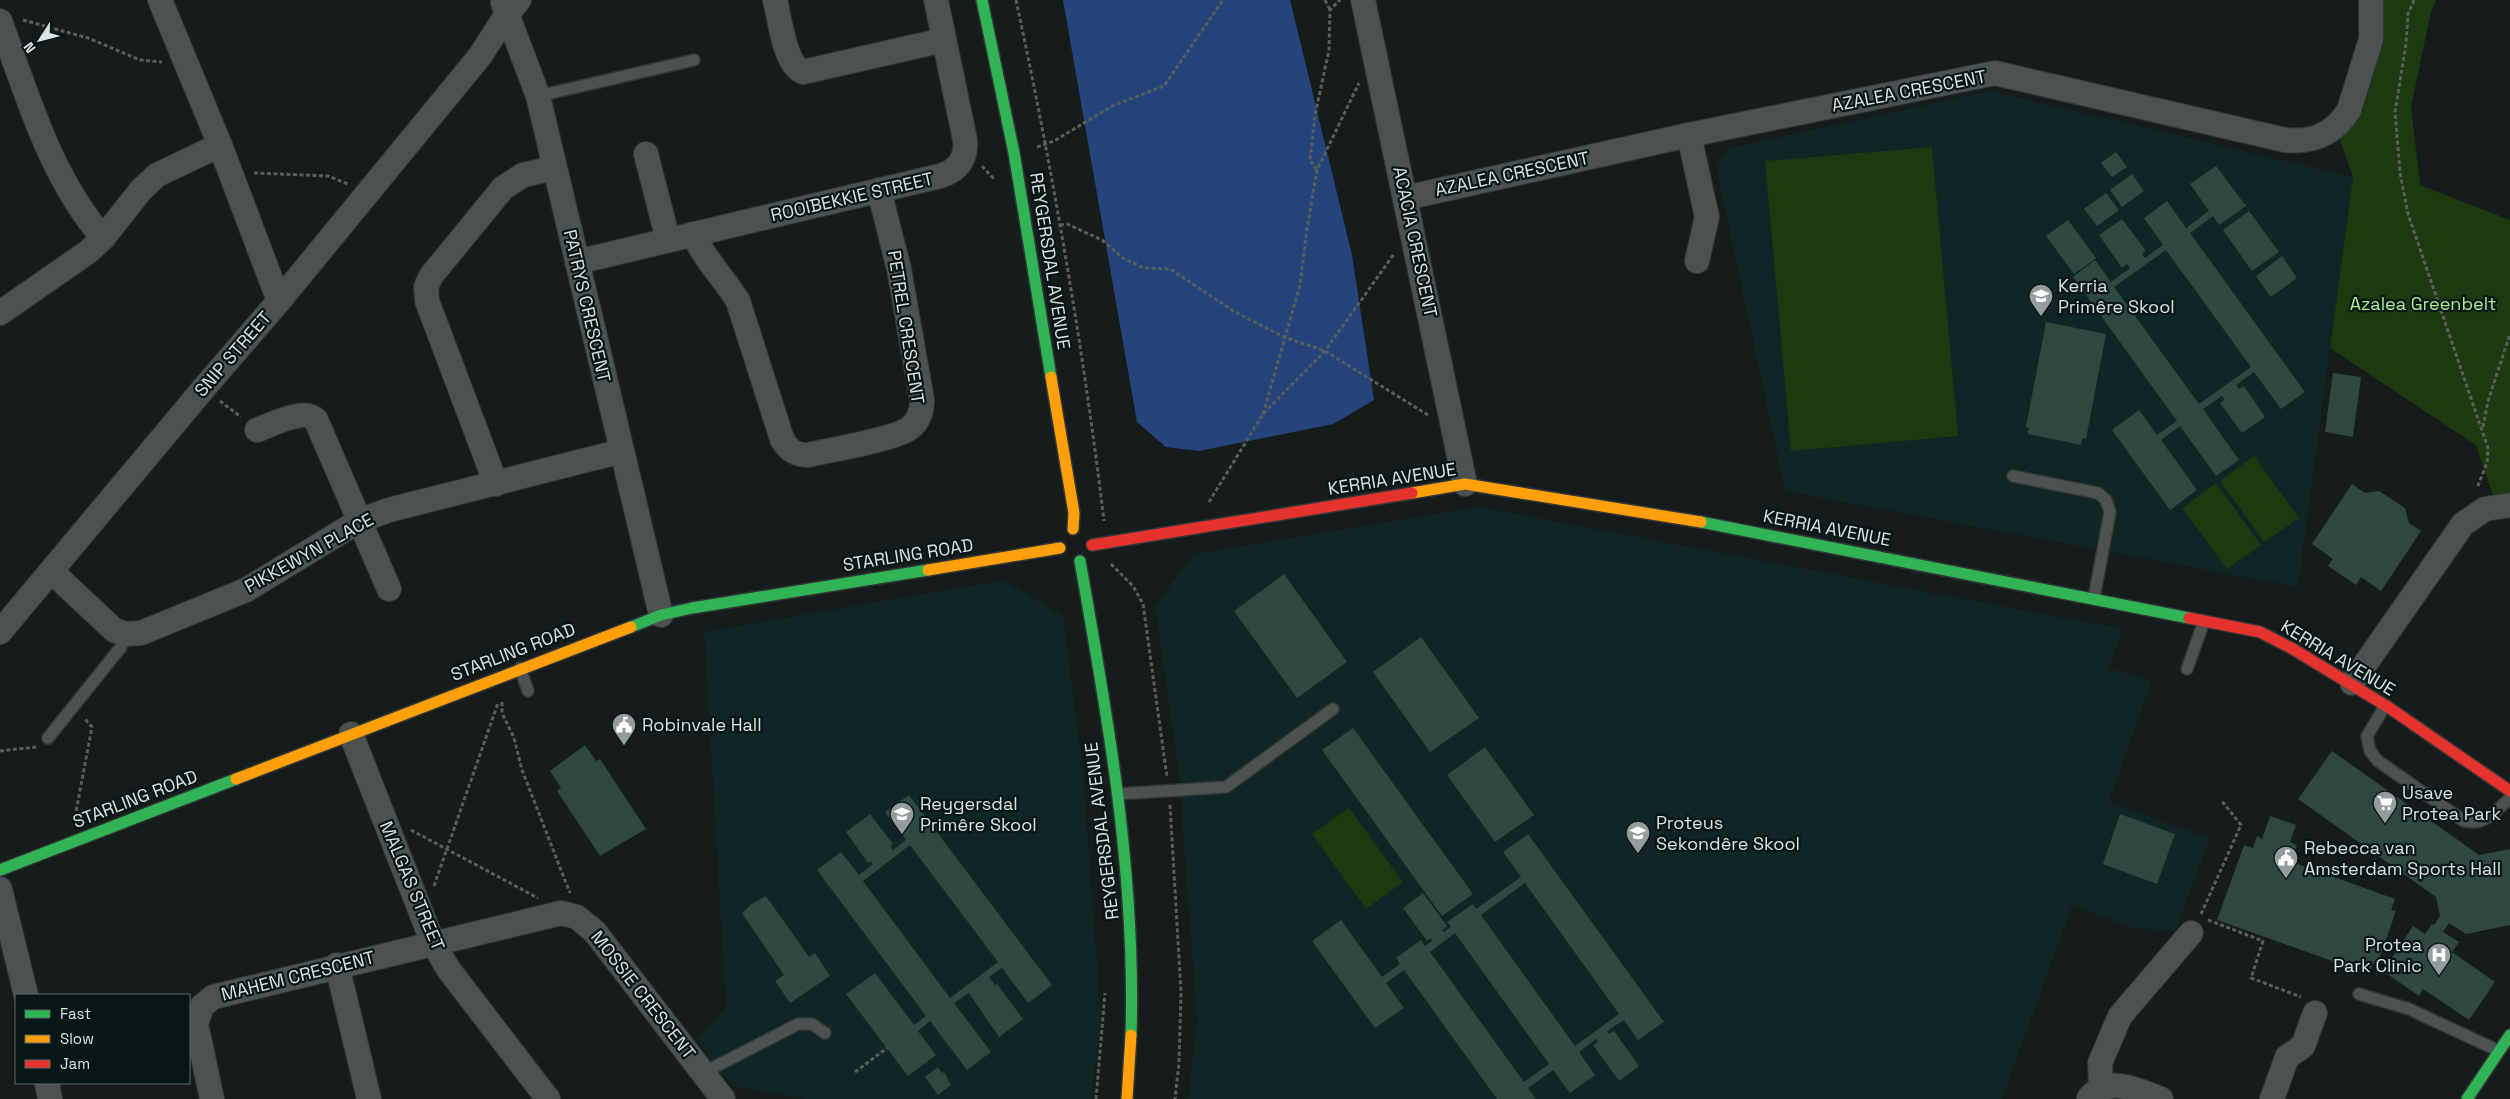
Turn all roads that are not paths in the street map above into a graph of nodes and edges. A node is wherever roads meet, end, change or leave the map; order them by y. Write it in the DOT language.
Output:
graph roads {
  1 [pos="160,0"];
  2 [pos="775,0"];
  3 [pos="936,0"];
  4 [pos="982,0"];
  5 [pos="1363,0"];
  6 [pos="2371,0"];
  7 [pos="510,5"];
  8 [pos="7,20"];
  9 [pos="944,40"];
  10 [pos="694,60"];
  11 [pos="538,96"];
  12 [pos="1689,135"];
  13 [pos="220,145"];
  14 [pos="646,154"];
  15 [pos="554,168"];
  16 [pos="879,190"];
  17 [pos="1405,198"];
  18 [pos="693,234"];
  19 [pos="103,238"];
  20 [pos="668,240"];
  21 [pos="1697,261"];
  22 [pos="577,262"];
  23 [pos="279,302"];
  24 [pos="0,313"];
  25 [pos="257,430"];
  26 [pos="622,451"];
  27 [pos="2013,476"];
  28 [pos="496,484"];
  29 [pos="1465,484"];
  30 [pos="2510,505"];
  31 [pos="359,521"];
  32 [pos="1074,543"];
  33 [pos="51,571"];
  34 [pos="389,589"];
  35 [pos="2094,598"];
  36 [pos="661,615"];
  37 [pos="2204,619"];
  38 [pos="0,632"];
  39 [pos="125,634"];
  40 [pos="520,668"];
  41 [pos="2187,669"];
  42 [pos="2352,683"];
  43 [pos="528,691"];
  44 [pos="2385,706"];
  45 [pos="1333,710"];
  46 [pos="350,734"];
  47 [pos="48,738"];
  48 [pos="2510,792"];
  49 [pos="1118,794"];
  50 [pos="2510,798"];
  51 [pos="0,870"];
  52 [pos="0,889"];
  53 [pos="2191,933"];
  54 [pos="433,943"];
  55 [pos="337,965"];
  56 [pos="26,994"];
  57 [pos="2359,994"];
  58 [pos="2315,1012"];
  59 [pos="826,1032"];
  60 [pos="2510,1035"];
  61 [pos="2499,1051"];
  62 [pos="704,1073"];
  63 [pos="46,1084"];
  64 [pos="2095,1094"];
  65 [pos="50,1099"];
  66 [pos="212,1099"];
  67 [pos="369,1099"];
  68 [pos="548,1099"];
  69 [pos="723,1099"];
  70 [pos="1127,1099"];
  71 [pos="2161,1099"];
  72 [pos="2272,1099"];
  73 [pos="2467,1099"];
  1 -- 13 [label="street, SNIP STREET"];
  2 -- 9 [label="street"];
  3 -- 9 [label="street, ROOIBEKKIE STREET"];
  4 -- 32 [label="street, REYGERSDAL AVENUE"];
  5 -- 17 [label="street, ACACIA CRESCENT"];
  6 -- 12 [label="street, AZALEA CRESCENT"];
  7 -- 11 [label="street, PATRYS CRESCENT"];
  7 -- 23 [label="street"];
  8 -- 19 [label="street"];
  9 -- 16 [label="street, ROOIBEKKIE STREET"];
  10 -- 11 [label="lane"];
  11 -- 15 [label="street, PATRYS CRESCENT"];
  12 -- 17 [label="street, AZALEA CRESCENT"];
  12 -- 21 [label="street"];
  13 -- 19 [label="street"];
  13 -- 23 [label="street, SNIP STREET"];
  14 -- 20 [label="street"];
  15 -- 22 [label="street, PATRYS CRESCENT"];
  15 -- 28 [label="street"];
  16 -- 18 [label="street, ROOIBEKKIE STREET"];
  16 -- 18 [label="street, PETREL CRESCENT"];
  17 -- 29 [label="street, ACACIA CRESCENT"];
  18 -- 20 [label="street, ROOIBEKKIE STREET"];
  19 -- 24 [label="street"];
  20 -- 22 [label="street, ROOIBEKKIE STREET"];
  22 -- 26 [label="street, PATRYS CRESCENT"];
  23 -- 33 [label="street, SNIP STREET"];
  25 -- 31 [label="street"];
  26 -- 28 [label="street, PIKKEWYN PLACE"];
  26 -- 36 [label="street, PATRYS CRESCENT"];
  27 -- 35 [label="lane"];
  28 -- 31 [label="street, PIKKEWYN PLACE"];
  29 -- 32 [label="street, KERRIA AVENUE"];
  29 -- 35 [label="street, KERRIA AVENUE"];
  30 -- 42 [label="street"];
  31 -- 34 [label="street"];
  31 -- 39 [label="street, PIKKEWYN PLACE"];
  32 -- 36 [label="street, STARLING ROAD"];
  32 -- 49 [label="street, REYGERSDAL AVENUE"];
  33 -- 38 [label="street, SNIP STREET"];
  33 -- 39 [label="street"];
  35 -- 37 [label="street, KERRIA AVENUE"];
  36 -- 40 [label="street, STARLING ROAD"];
  37 -- 41 [label="lane"];
  37 -- 42 [label="street, KERRIA AVENUE"];
  39 -- 47 [label="lane"];
  40 -- 43 [label="lane"];
  40 -- 46 [label="street, STARLING ROAD"];
  42 -- 44 [label="street, KERRIA AVENUE"];
  44 -- 48 [label="street, KERRIA AVENUE"];
  44 -- 50 [label="lane"];
  45 -- 49 [label="lane"];
  46 -- 51 [label="street, STARLING ROAD"];
  46 -- 54 [label="street, MALGAS STREET"];
  49 -- 70 [label="street, REYGERSDAL AVENUE"];
  52 -- 56 [label="street"];
  53 -- 64 [label="street"];
  54 -- 55 [label="street, MAHEM CRESCENT"];
  54 -- 62 [label="street, MOSSIE CRESCENT"];
  54 -- 68 [label="street, MALGAS STREET"];
  55 -- 66 [label="street, MAHEM CRESCENT"];
  55 -- 67 [label="street"];
  57 -- 61 [label="lane"];
  58 -- 72 [label="street"];
  59 -- 62 [label="lane"];
  60 -- 61 [label="street"];
  61 -- 73 [label="street"];
  62 -- 69 [label="street, MOSSIE CRESCENT"];
  63 -- 65 [label="street"];
  64 -- 71 [label="street"];
}
